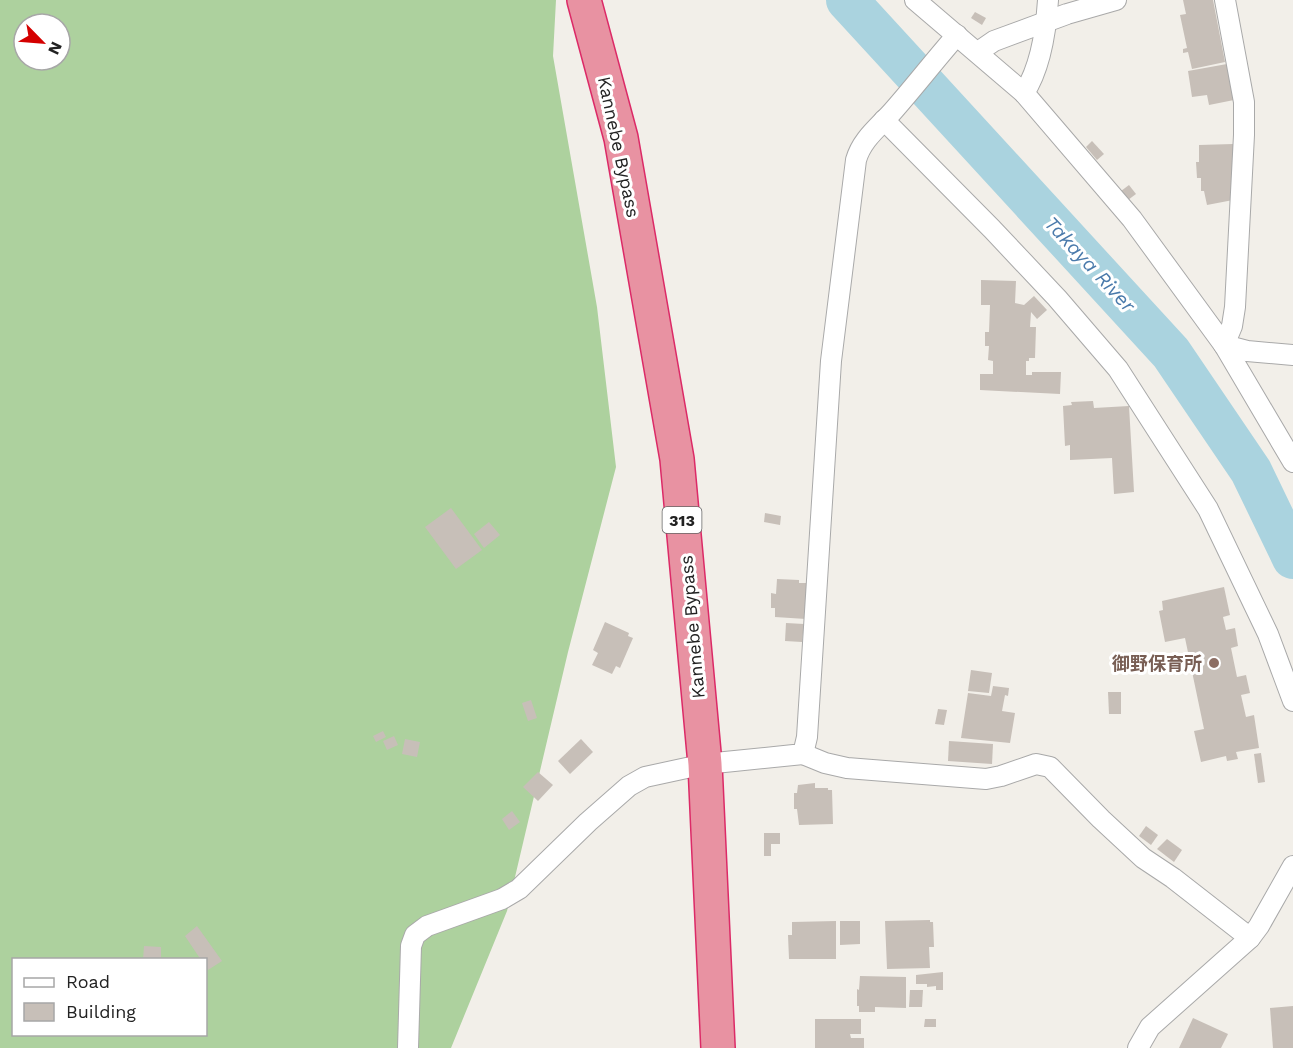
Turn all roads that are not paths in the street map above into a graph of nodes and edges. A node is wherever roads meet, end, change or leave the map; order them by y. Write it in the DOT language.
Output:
graph roads {
  1 [pos="584,0"];
  2 [pos="915,0"];
  3 [pos="1048,0"];
  4 [pos="1116,0"];
  5 [pos="1225,0"];
  6 [pos="1046,22"];
  7 [pos="953,39"];
  8 [pos="978,52"];
  9 [pos="1024,93"];
  10 [pos="887,117"];
  11 [pos="1224,345"];
  12 [pos="1293,355"];
  13 [pos="1293,462"];
  14 [pos="1293,700"];
  15 [pos="803,754"];
  16 [pos="705,764"];
  17 [pos="1293,866"];
  18 [pos="1250,938"];
  19 [pos="408,1048"];
  20 [pos="718,1048"];
  21 [pos="1138,1048"];
  1 -- 16 [label="highway, Kannebe Bypass / 313"];
  2 -- 7 [label="street"];
  3 -- 6 [label="street"];
  4 -- 6 [label="street"];
  5 -- 11 [label="street"];
  6 -- 8 [label="street"];
  6 -- 9 [label="street"];
  7 -- 8 [label="street"];
  7 -- 10 [label="street"];
  8 -- 9 [label="street"];
  9 -- 11 [label="street"];
  10 -- 14 [label="street"];
  10 -- 15 [label="street"];
  11 -- 12 [label="street"];
  11 -- 13 [label="street"];
  15 -- 16 [label="street"];
  15 -- 18 [label="street"];
  16 -- 19 [label="street"];
  16 -- 20 [label="highway, Kannebe Bypass / 313"];
  17 -- 18 [label="street"];
  18 -- 21 [label="street"];
}
